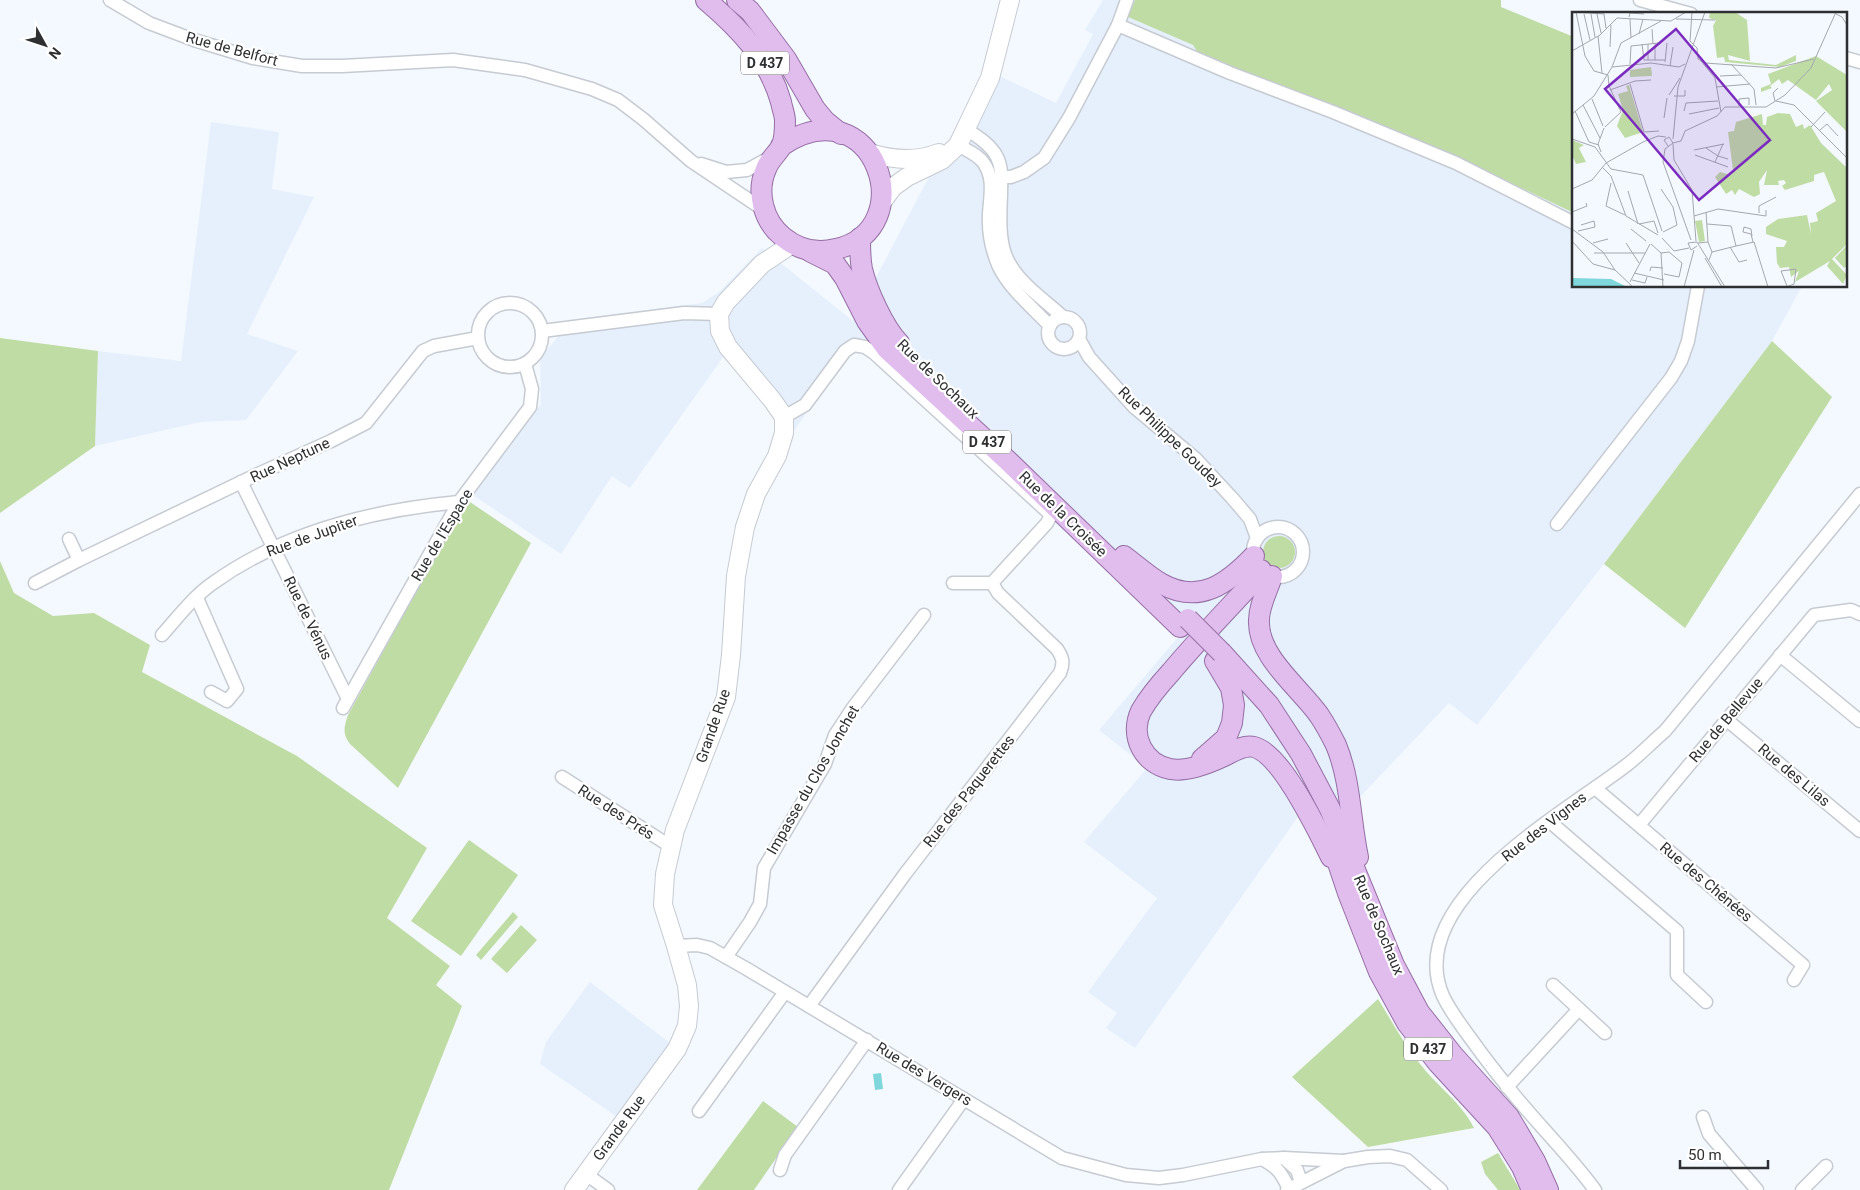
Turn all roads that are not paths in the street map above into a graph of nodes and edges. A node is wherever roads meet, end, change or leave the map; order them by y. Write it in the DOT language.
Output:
graph roads {
  1 [pos="110,0"];
  2 [pos="706,0"];
  3 [pos="737,0"];
  4 [pos="1010,0"];
  5 [pos="1127,0"];
  6 [pos="1640,0"];
  7 [pos="1684,12"];
  8 [pos="1118,25"];
  9 [pos="966,129"];
  10 [pos="841,134"];
  11 [pos="958,145"];
  12 [pos="776,152"];
  13 [pos="870,153"];
  14 [pos="691,161"];
  15 [pos="1001,177"];
  16 [pos="882,202"];
  17 [pos="767,216"];
  18 [pos="1572,222"];
  19 [pos="860,238"];
  20 [pos="800,247"];
  21 [pos="762,264"];
  22 [pos="1695,288"];
  23 [pos="719,314"];
  24 [pos="1063,317"];
  25 [pos="1050,326"];
  26 [pos="542,331"];
  27 [pos="478,338"];
  28 [pos="1075,343"];
  29 [pos="525,364"];
  30 [pos="784,417"];
  31 [pos="241,482"];
  32 [pos="1860,494"];
  33 [pos="459,502"];
  34 [pos="1250,519"];
  35 [pos="1557,524"];
  36 [pos="1271,528"];
  37 [pos="69,539"];
  38 [pos="273,547"];
  39 [pos="1124,556"];
  40 [pos="80,560"];
  41 [pos="1261,560"];
  42 [pos="35,582"];
  43 [pos="953,583"];
  44 [pos="992,583"];
  45 [pos="197,598"];
  46 [pos="1860,614"];
  47 [pos="924,615"];
  48 [pos="1184,623"];
  49 [pos="162,634"];
  50 [pos="1780,655"];
  51 [pos="1218,657"];
  52 [pos="211,692"];
  53 [pos="346,703"];
  54 [pos="1727,720"];
  55 [pos="1860,721"];
  56 [pos="1191,768"];
  57 [pos="562,777"];
  58 [pos="1595,788"];
  59 [pos="1549,821"];
  60 [pos="1639,825"];
  61 [pos="1860,831"];
  62 [pos="670,846"];
  63 [pos="1356,893"];
  64 [pos="676,946"];
  65 [pos="726,957"];
  66 [pos="1794,980"];
  67 [pos="1554,986"];
  68 [pos="785,992"];
  69 [pos="1706,1002"];
  70 [pos="809,1006"];
  71 [pos="1579,1009"];
  72 [pos="1605,1033"];
  73 [pos="867,1040"];
  74 [pos="1507,1087"];
  75 [pos="964,1099"];
  76 [pos="699,1111"];
  77 [pos="1703,1117"];
  78 [pos="1262,1158"];
  79 [pos="1284,1158"];
  80 [pos="1344,1161"];
  81 [pos="1826,1166"];
  82 [pos="780,1170"];
  83 [pos="586,1174"];
  84 [pos="1302,1182"];
  85 [pos="574,1190"];
  86 [pos="608,1190"];
  87 [pos="899,1190"];
  88 [pos="1288,1190"];
  89 [pos="1441,1190"];
  90 [pos="1532,1190"];
  91 [pos="1548,1190"];
  92 [pos="1595,1190"];
  93 [pos="1757,1190"];
  94 [pos="1802,1190"];
  1 -- 14 [label="street, Rue de Belfort"];
  2 -- 12 [label="main road, D 437"];
  3 -- 10 [label="main road, D 437"];
  4 -- 9 [label="street"];
  5 -- 8 [label="street"];
  6 -- 7 [label="street"];
  8 -- 15 [label="street"];
  8 -- 18 [label="street"];
  9 -- 11 [label="street"];
  9 -- 15 [label="street"];
  10 -- 12 [label="main road"];
  10 -- 13 [label="main road"];
  11 -- 13 [label="street"];
  11 -- 16 [label="street"];
  11 -- 25 [label="street"];
  12 -- 14 [label="street"];
  12 -- 17 [label="main road"];
  13 -- 16 [label="main road"];
  14 -- 17 [label="street"];
  15 -- 24 [label="street"];
  16 -- 19 [label="main road"];
  17 -- 20 [label="main road"];
  17 -- 21 [label="street"];
  19 -- 20 [label="main road"];
  19 -- 39 [label="main road, Rue de Sochaux / D 437"];
  20 -- 21 [label="street"];
  20 -- 48 [label="main road, Rue de la Croisée / D 437"];
  21 -- 23 [label="street"];
  22 -- 35 [label="street"];
  23 -- 26 [label="street"];
  23 -- 30 [label="street"];
  24 -- 25 [label="street"];
  24 -- 28 [label="street"];
  25 -- 28 [label="street"];
  26 -- 27 [label="street"];
  26 -- 29 [label="street"];
  27 -- 29 [label="street"];
  27 -- 31 [label="street, Rue Neptune"];
  28 -- 34 [label="street, Rue Philippe Goudey"];
  29 -- 33 [label="street, Rue de l'Espace"];
  30 -- 44 [label="street"];
  30 -- 62 [label="street, Grande Rue"];
  31 -- 38 [label="street, Rue de Vénus"];
  31 -- 40 [label="street, Rue Neptune"];
  32 -- 58 [label="street, Rue des Vignes"];
  33 -- 38 [label="street, Rue de Jupiter"];
  33 -- 53 [label="street, Rue de l'Espace"];
  34 -- 36 [label="street, Rue Philippe Goudey"];
  34 -- 41 [label="street, Rue Philippe Goudey"];
  36 -- 41 [label="street"];
  36 -- 41 [label="street"];
  37 -- 40 [label="street"];
  38 -- 45 [label="street, Rue de Jupiter"];
  38 -- 53 [label="street, Rue de Vénus"];
  39 -- 41 [label="main road"];
  39 -- 48 [label="main road, Rue de Sochaux / D 437"];
  40 -- 42 [label="street, Rue Neptune"];
  41 -- 56 [label="main road"];
  41 -- 63 [label="main road"];
  43 -- 44 [label="street"];
  44 -- 70 [label="street, Rue des Paquerettes"];
  45 -- 49 [label="street, Rue de Jupiter"];
  45 -- 52 [label="street"];
  46 -- 50 [label="street, Rue de Bellevue"];
  47 -- 65 [label="street, Impasse du Clos Jonchet"];
  48 -- 51 [label="main road, D 437, bridge"];
  50 -- 54 [label="street, Rue de Bellevue"];
  50 -- 55 [label="street"];
  51 -- 56 [label="main road"];
  51 -- 63 [label="main road, Rue de Sochaux / D 437"];
  51 -- 63 [label="main road, Rue de Sochaux / D 437"];
  54 -- 60 [label="street, Rue de Bellevue"];
  54 -- 61 [label="street, Rue des Lilas"];
  56 -- 63 [label="main road"];
  57 -- 62 [label="street, Rue des Prés"];
  58 -- 59 [label="street, Rue des Vignes"];
  58 -- 60 [label="street, Rue des Chênées"];
  59 -- 69 [label="street"];
  59 -- 74 [label="street, Rue des Vignes"];
  60 -- 66 [label="street, Rue des Chênées"];
  62 -- 64 [label="street, Grande Rue"];
  63 -- 90 [label="main road, Rue de Sochaux / D 437"];
  63 -- 91 [label="main road, Rue de Sochaux / D 437"];
  64 -- 65 [label="street, Rue des Vergers"];
  64 -- 83 [label="street, Grande Rue"];
  65 -- 68 [label="street, Rue des Vergers"];
  67 -- 71 [label="street"];
  68 -- 70 [label="street, Rue des Vergers"];
  68 -- 76 [label="street"];
  70 -- 73 [label="street, Rue des Vergers"];
  71 -- 72 [label="street"];
  71 -- 74 [label="street"];
  73 -- 75 [label="street, Rue des Vergers"];
  73 -- 82 [label="street"];
  74 -- 92 [label="street, Rue des Vignes"];
  75 -- 78 [label="street, Rue des Vergers"];
  75 -- 87 [label="street"];
  77 -- 93 [label="street"];
  78 -- 79 [label="street, Rue des Vergers"];
  78 -- 88 [label="street"];
  79 -- 80 [label="street, Rue des Vergers"];
  79 -- 84 [label="street"];
  80 -- 84 [label="street"];
  80 -- 89 [label="street"];
  81 -- 94 [label="street"];
  83 -- 85 [label="street, Grande Rue"];
  83 -- 86 [label="street"];
  84 -- 88 [label="street"];
}
